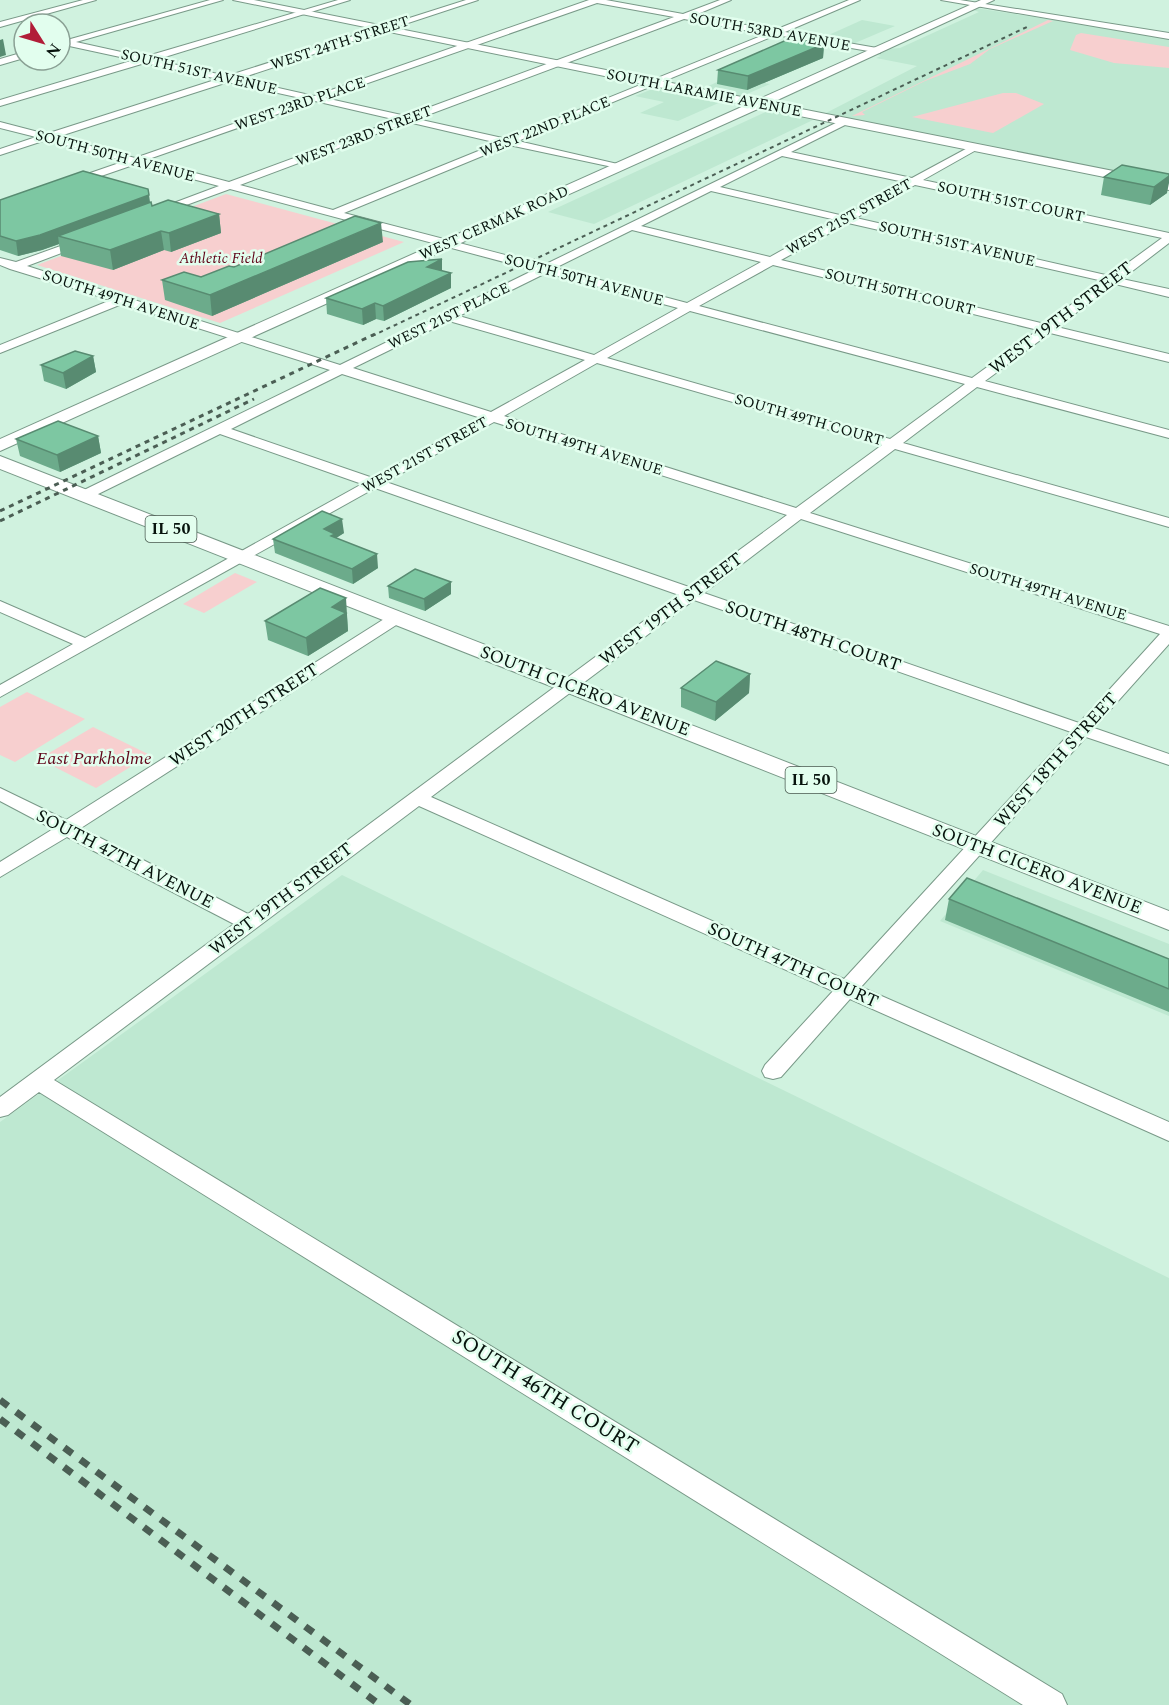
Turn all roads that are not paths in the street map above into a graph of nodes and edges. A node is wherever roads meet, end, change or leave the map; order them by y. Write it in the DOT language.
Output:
graph roads {
  1 [pos="92,0"];
  2 [pos="219,0"];
  3 [pos="238,0"];
  4 [pos="346,0"];
  5 [pos="474,0"];
  6 [pos="592,0"];
  7 [pos="598,0"];
  8 [pos="727,0"];
  9 [pos="856,0"];
  10 [pos="945,0"];
  11 [pos="989,0"];
  12 [pos="973,3"];
  13 [pos="303,13"];
  14 [pos="684,16"];
  15 [pos="0,26"];
  16 [pos="384,29"];
  17 [pos="776,33"];
  18 [pos="1169,36"];
  19 [pos="72,40"];
  20 [pos="72,44"];
  21 [pos="468,46"];
  22 [pos="871,50"];
  23 [pos="146,60"];
  24 [pos="558,64"];
  25 [pos="228,79"];
  26 [pos="653,83"];
  27 [pos="316,99"];
  28 [pos="753,103"];
  29 [pos="0,104"];
  30 [pos="408,120"];
  31 [pos="846,122"];
  32 [pos="0,125"];
  33 [pos="45,137"];
  34 [pos="508,142"];
  35 [pos="975,147"];
  36 [pos="0,152"];
  37 [pos="782,153"];
  38 [pos="135,161"];
  39 [pos="612,166"];
  40 [pos="913,181"];
  41 [pos="230,186"];
  42 [pos="1169,186"];
  43 [pos="58,188"];
  44 [pos="710,188"];
  45 [pos="334,213"];
  46 [pos="144,218"];
  47 [pos="846,219"];
  48 [pos="632,227"];
  49 [pos="1169,237"];
  50 [pos="92,238"];
  51 [pos="442,242"];
  52 [pos="0,261"];
  53 [pos="771,261"];
  54 [pos="16,266"];
  55 [pos="545,269"];
  56 [pos="0,272"];
  57 [pos="1113,280"];
  58 [pos="1169,292"];
  59 [pos="121,300"];
  60 [pos="688,307"];
  61 [pos="449,316"];
  62 [pos="1047,328"];
  63 [pos="233,336"];
  64 [pos="0,349"];
  65 [pos="1169,358"];
  66 [pos="597,359"];
  67 [pos="340,370"];
  68 [pos="974,383"];
  69 [pos="492,417"];
  70 [pos="219,429"];
  71 [pos="0,434"];
  72 [pos="1169,434"];
  73 [pos="893,444"];
  74 [pos="0,446"];
  75 [pos="0,462"];
  76 [pos="375,483"];
  77 [pos="86,495"];
  78 [pos="798,514"];
  79 [pos="1169,523"];
  80 [pos="243,557"];
  81 [pos="692,594"];
  82 [pos="0,606"];
  83 [pos="398,617"];
  84 [pos="1169,632"];
  85 [pos="86,644"];
  86 [pos="569,685"];
  87 [pos="0,692"];
  88 [pos="1082,730"];
  89 [pos="1169,760"];
  90 [pos="0,794"];
  91 [pos="417,798"];
  92 [pos="67,829"];
  93 [pos="978,846"];
  94 [pos="0,871"];
  95 [pos="1169,921"];
  96 [pos="249,923"];
  97 [pos="847,989"];
  98 [pos="773,1071"];
  99 [pos="38,1081"];
  100 [pos="0,1109"];
  101 [pos="1169,1132"];
  102 [pos="1051,1705"];
  1 -- 15 [label="street"];
  2 -- 19 [label="street"];
  3 -- 13 [label="main road, SOUTH LARAMIE AVENUE"];
  4 -- 13 [label="street"];
  5 -- 16 [label="street, WEST 24TH STREET"];
  6 -- 7 [label="street, SOUTH 53RD AVENUE"];
  7 -- 14 [label="street, SOUTH 53RD AVENUE"];
  7 -- 21 [label="street, WEST 23RD PLACE"];
  8 -- 14 [label="street, WEST 23RD STREET"];
  9 -- 17 [label="street, WEST 22ND PLACE"];
  10 -- 12 [label="street"];
  11 -- 12 [label="main road, WEST CERMAK ROAD"];
  12 -- 18 [label="street"];
  12 -- 22 [label="main road, WEST CERMAK ROAD"];
  13 -- 16 [label="main road, SOUTH LARAMIE AVENUE"];
  13 -- 23 [label="street"];
  14 -- 17 [label="street, SOUTH 53RD AVENUE"];
  14 -- 24 [label="street, WEST 23RD STREET"];
  16 -- 21 [label="main road, SOUTH LARAMIE AVENUE"];
  16 -- 25 [label="street, WEST 24TH STREET"];
  17 -- 22 [label="street, SOUTH 53RD AVENUE"];
  17 -- 26 [label="street, WEST 22ND PLACE"];
  20 -- 23 [label="street, SOUTH 51ST AVENUE"];
  21 -- 24 [label="main road, SOUTH LARAMIE AVENUE"];
  21 -- 27 [label="street, WEST 23RD PLACE"];
  22 -- 28 [label="main road, WEST CERMAK ROAD"];
  23 -- 25 [label="street, SOUTH 51ST AVENUE"];
  23 -- 29 [label="street"];
  24 -- 26 [label="main road, SOUTH LARAMIE AVENUE"];
  24 -- 30 [label="street, WEST 23RD STREET"];
  25 -- 27 [label="street, SOUTH 51ST AVENUE"];
  25 -- 33 [label="street, WEST 24TH STREET"];
  26 -- 28 [label="main road, SOUTH LARAMIE AVENUE"];
  26 -- 34 [label="street, WEST 22ND PLACE"];
  27 -- 30 [label="street, SOUTH 51ST AVENUE"];
  27 -- 38 [label="street, WEST 23RD PLACE"];
  28 -- 31 [label="main road, SOUTH LARAMIE AVENUE"];
  28 -- 39 [label="main road, WEST CERMAK ROAD"];
  30 -- 34 [label="street, SOUTH 51ST AVENUE"];
  30 -- 41 [label="street, WEST 23RD STREET"];
  31 -- 35 [label="main road, SOUTH LARAMIE AVENUE"];
  31 -- 37 [label="street, WEST 21ST PLACE"];
  32 -- 33 [label="street, SOUTH 50TH AVENUE"];
  33 -- 36 [label="street, WEST 24TH STREET"];
  33 -- 38 [label="street, SOUTH 50TH AVENUE"];
  34 -- 39 [label="street, SOUTH 51ST AVENUE"];
  34 -- 45 [label="street, WEST 22ND PLACE"];
  35 -- 40 [label="street, WEST 21ST STREET"];
  35 -- 42 [label="main road, SOUTH LARAMIE AVENUE"];
  37 -- 40 [label="street, SOUTH 51ST COURT"];
  37 -- 44 [label="street, WEST 21ST PLACE"];
  38 -- 41 [label="street, SOUTH 50TH AVENUE"];
  38 -- 43 [label="street, WEST 23RD PLACE"];
  39 -- 51 [label="main road, WEST CERMAK ROAD"];
  40 -- 47 [label="street, WEST 21ST STREET"];
  40 -- 49 [label="street, SOUTH 51ST COURT"];
  41 -- 45 [label="street, SOUTH 50TH AVENUE"];
  41 -- 46 [label="street, WEST 23RD STREET"];
  44 -- 47 [label="street, SOUTH 51ST AVENUE"];
  44 -- 48 [label="street, WEST 21ST PLACE"];
  45 -- 51 [label="street, SOUTH 50TH AVENUE"];
  47 -- 53 [label="street, WEST 21ST STREET"];
  47 -- 57 [label="street, SOUTH 51ST AVENUE"];
  48 -- 53 [label="street, SOUTH 50TH COURT"];
  48 -- 55 [label="street, WEST 21ST PLACE"];
  49 -- 57 [label="street, WEST 19TH STREET"];
  50 -- 54 [label="street"];
  51 -- 55 [label="street, SOUTH 50TH AVENUE"];
  51 -- 63 [label="main road, WEST CERMAK ROAD"];
  52 -- 54 [label="street, SOUTH 49TH AVENUE"];
  53 -- 60 [label="street, WEST 21ST STREET"];
  53 -- 62 [label="street, SOUTH 50TH COURT"];
  54 -- 56 [label="street"];
  54 -- 59 [label="street, SOUTH 49TH AVENUE"];
  55 -- 60 [label="street, SOUTH 50TH AVENUE"];
  55 -- 61 [label="street, WEST 21ST PLACE"];
  57 -- 58 [label="street, SOUTH 51ST AVENUE"];
  57 -- 62 [label="street, WEST 19TH STREET"];
  59 -- 63 [label="street, SOUTH 49TH AVENUE"];
  59 -- 64 [label="street"];
  60 -- 66 [label="street, WEST 21ST STREET"];
  60 -- 68 [label="street, SOUTH 50TH AVENUE"];
  61 -- 66 [label="street, SOUTH 49TH COURT"];
  61 -- 67 [label="street, WEST 21ST PLACE"];
  62 -- 65 [label="street, SOUTH 50TH COURT"];
  62 -- 68 [label="street, WEST 19TH STREET"];
  63 -- 67 [label="street, SOUTH 49TH AVENUE"];
  63 -- 71 [label="main road, WEST CERMAK ROAD"];
  63 -- 74 [label="main road, WEST CERMAK ROAD"];
  66 -- 69 [label="street, WEST 21ST STREET"];
  66 -- 73 [label="street, SOUTH 49TH COURT"];
  67 -- 69 [label="street, SOUTH 49TH AVENUE"];
  67 -- 70 [label="street, WEST 21ST PLACE"];
  68 -- 72 [label="street, SOUTH 50TH AVENUE"];
  68 -- 73 [label="street, WEST 19TH STREET"];
  69 -- 76 [label="street, WEST 21ST STREET"];
  69 -- 78 [label="street, SOUTH 49TH AVENUE"];
  70 -- 76 [label="street, SOUTH 48TH COURT"];
  70 -- 77 [label="street, WEST 21ST PLACE"];
  73 -- 78 [label="street, WEST 19TH STREET"];
  73 -- 79 [label="street, SOUTH 49TH COURT"];
  75 -- 77 [label="main road, SOUTH CICERO AVENUE / IL 50"];
  76 -- 80 [label="street, WEST 21ST STREET"];
  76 -- 81 [label="street, SOUTH 48TH COURT"];
  77 -- 80 [label="main road, SOUTH CICERO AVENUE / IL 50"];
  78 -- 81 [label="street, WEST 19TH STREET"];
  78 -- 84 [label="street, SOUTH 49TH AVENUE"];
  80 -- 83 [label="main road, SOUTH CICERO AVENUE / IL 50"];
  80 -- 85 [label="street, WEST 21ST STREET"];
  81 -- 86 [label="street, WEST 19TH STREET"];
  81 -- 88 [label="street, SOUTH 48TH COURT"];
  82 -- 85 [label="street"];
  83 -- 86 [label="main road, SOUTH CICERO AVENUE / IL 50"];
  83 -- 92 [label="street, WEST 20TH STREET"];
  84 -- 88 [label="street, WEST 18TH STREET"];
  85 -- 87 [label="street, WEST 21ST STREET"];
  86 -- 91 [label="street, WEST 19TH STREET"];
  86 -- 93 [label="main road, SOUTH CICERO AVENUE / IL 50"];
  88 -- 89 [label="street, SOUTH 48TH COURT"];
  88 -- 93 [label="street, WEST 18TH STREET"];
  90 -- 92 [label="street, SOUTH 47TH AVENUE"];
  91 -- 96 [label="street, WEST 19TH STREET"];
  91 -- 97 [label="street, SOUTH 47TH COURT"];
  92 -- 94 [label="street, WEST 20TH STREET"];
  92 -- 96 [label="street, SOUTH 47TH AVENUE"];
  93 -- 95 [label="main road, SOUTH CICERO AVENUE / IL 50"];
  93 -- 97 [label="street, WEST 18TH STREET"];
  96 -- 99 [label="street, WEST 19TH STREET"];
  97 -- 98 [label="street, WEST 18TH STREET"];
  97 -- 101 [label="street, SOUTH 47TH COURT"];
  99 -- 100 [label="street, WEST 19TH STREET"];
  99 -- 102 [label="street, SOUTH 46TH COURT"];
}
